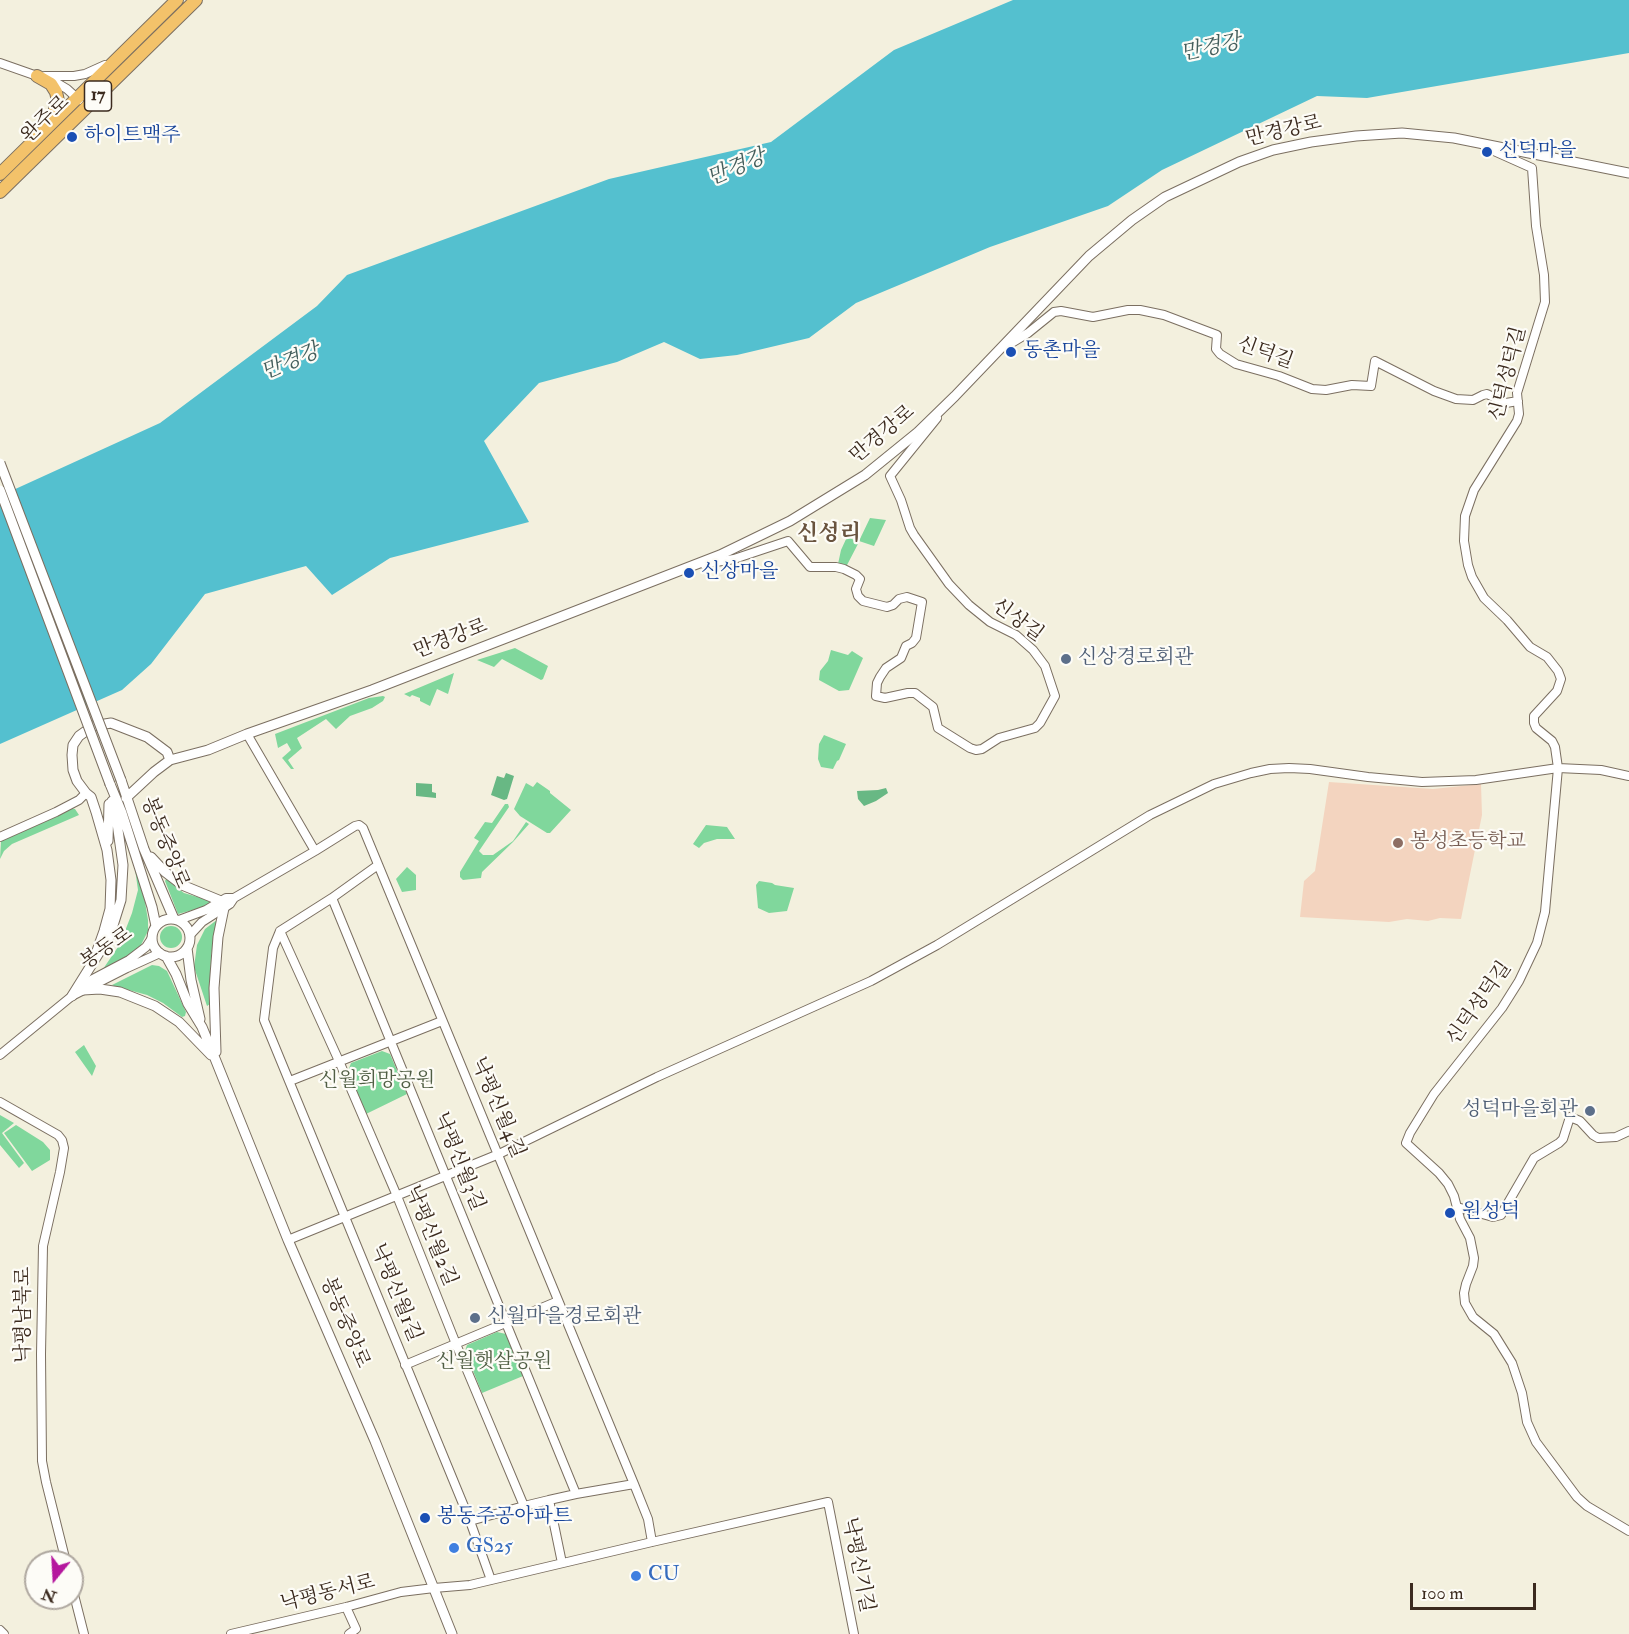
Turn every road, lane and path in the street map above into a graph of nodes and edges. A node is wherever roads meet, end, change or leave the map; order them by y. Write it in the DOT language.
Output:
graph roads {
  1 [pos="177,0"];
  2 [pos="196,0"];
  3 [pos="120,58"];
  4 [pos="0,63"];
  5 [pos="37,76"];
  6 [pos="77,98"];
  7 [pos="87,107"];
  8 [pos="50,124"];
  9 [pos="1478,143"];
  10 [pos="1629,173"];
  11 [pos="0,174"];
  12 [pos="0,192"];
  13 [pos="1002,349"];
  14 [pos="955,396"];
  15 [pos="1518,401"];
  16 [pos="0,463"];
  17 [pos="0,490"];
  18 [pos="689,567"];
  19 [pos="247,734"];
  20 [pos="170,760"];
  21 [pos="1558,768"];
  22 [pos="1629,776"];
  23 [pos="88,795"];
  24 [pos="116,799"];
  25 [pos="0,837"];
  26 [pos="144,849"];
  27 [pos="107,850"];
  28 [pos="315,851"];
  29 [pos="378,865"];
  30 [pos="332,898"];
  31 [pos="222,905"];
  32 [pos="176,919"];
  33 [pos="156,926"];
  34 [pos="280,930"];
  35 [pos="190,935"];
  36 [pos="152,938"];
  37 [pos="187,948"];
  38 [pos="163,955"];
  39 [pos="93,962"];
  40 [pos="83,990"];
  41 [pos="72,996"];
  42 [pos="442,1021"];
  43 [pos="202,1027"];
  44 [pos="390,1041"];
  45 [pos="0,1055"];
  46 [pos="216,1061"];
  47 [pos="339,1061"];
  48 [pos="290,1081"];
  49 [pos="0,1102"];
  50 [pos="1629,1131"];
  51 [pos="499,1154"];
  52 [pos="446,1176"];
  53 [pos="396,1196"];
  54 [pos="1457,1207"];
  55 [pos="346,1216"];
  56 [pos="288,1240"];
  57 [pos="558,1301"];
  58 [pos="506,1323"];
  59 [pos="456,1344"];
  60 [pos="405,1365"];
  61 [pos="634,1484"];
  62 [pos="576,1494"];
  63 [pos="549,1500"];
  64 [pos="828,1502"];
  65 [pos="524,1506"];
  66 [pos="471,1521"];
  67 [pos="1629,1531"];
  68 [pos="652,1542"];
  69 [pos="63,1550"];
  70 [pos="562,1563"];
  71 [pos="491,1580"];
  72 [pos="434,1588"];
  73 [pos="346,1607"];
  74 [pos="78,1610"];
  75 [pos="0,1630"];
  76 [pos="354,1632"];
  77 [pos="4,1634"];
  78 [pos="84,1634"];
  79 [pos="231,1634"];
  80 [pos="452,1634"];
  81 [pos="854,1634"];
  1 -- 3 [label="main road, 완주로 / 17"];
  2 -- 7 [label="main road, 완주로 / 17"];
  3 -- 5 [label="street"];
  3 -- 6 [label="main road, 완주로 / 17"];
  4 -- 5 [label="street"];
  5 -- 6 [label="street"];
  5 -- 8 [label="main road"];
  6 -- 7 [label="street"];
  6 -- 8 [label="main road, 완주로 / 17"];
  7 -- 12 [label="main road, 완주로 / 17"];
  8 -- 11 [label="main road, 완주로 / 17"];
  9 -- 10 [label="street, 만경강로"];
  9 -- 13 [label="street, 만경강로"];
  9 -- 15 [label="street, 신덕성덕길"];
  13 -- 14 [label="street, 만경강로"];
  13 -- 15 [label="street, 신덕길"];
  14 -- 18 [label="street, 만경강로"];
  14 -- 18 [label="street, 신상길"];
  15 -- 21 [label="street, 신덕성덕길"];
  16 -- 24 [label="street, 봉동중앙로, bridge"];
  17 -- 24 [label="street, bridge"];
  18 -- 19 [label="street, 만경강로"];
  19 -- 20 [label="street, 만경강로"];
  19 -- 28 [label="street"];
  20 -- 23 [label="street"];
  20 -- 24 [label="street, 만경강로"];
  21 -- 22 [label="street"];
  21 -- 51 [label="street"];
  21 -- 54 [label="street, 신덕성덕길"];
  23 -- 24 [label="street"];
  23 -- 25 [label="street"];
  23 -- 27 [label="street"];
  24 -- 26 [label="street, 봉동중앙로"];
  24 -- 27 [label="street"];
  24 -- 33 [label="street, 봉동중앙로"];
  24 -- 39 [label="street"];
  26 -- 31 [label="street"];
  26 -- 32 [label="street, 봉동중앙로"];
  27 -- 39 [label="street"];
  28 -- 29 [label="street, 낙평신월4길"];
  28 -- 31 [label="street, 낙평신월4길"];
  29 -- 30 [label="street"];
  29 -- 42 [label="street, 낙평신월4길"];
  30 -- 34 [label="street"];
  30 -- 44 [label="street, 낙평신월3길"];
  31 -- 32 [label="street, 낙평신월4길"];
  31 -- 35 [label="street, 낙평신월4길"];
  31 -- 46 [label="street"];
  32 -- 33 [label="street, 봉동중앙로"];
  32 -- 35 [label="street, 봉동중앙로"];
  33 -- 36 [label="street"];
  34 -- 47 [label="street, 낙평신월2길"];
  34 -- 48 [label="street, 낙평신월1길"];
  35 -- 37 [label="street, 봉동중앙로"];
  36 -- 38 [label="street, 봉동중앙로"];
  36 -- 40 [label="street, 봉동로"];
  37 -- 38 [label="street"];
  37 -- 43 [label="street, 봉동중앙로"];
  38 -- 40 [label="street, 봉동로"];
  38 -- 43 [label="street, 봉동중앙로"];
  39 -- 41 [label="street"];
  40 -- 41 [label="street, 봉동로"];
  40 -- 46 [label="street"];
  41 -- 45 [label="street, 봉동로"];
  42 -- 44 [label="street"];
  42 -- 51 [label="street, 낙평신월4길"];
  43 -- 46 [label="street, 봉동중앙로"];
  44 -- 47 [label="street"];
  44 -- 52 [label="street, 낙평신월3길"];
  46 -- 56 [label="street, 봉동중앙로"];
  47 -- 48 [label="street"];
  47 -- 53 [label="street, 낙평신월2길"];
  48 -- 55 [label="street, 낙평신월1길"];
  49 -- 69 [label="street, 낙평남북로"];
  50 -- 54 [label="street"];
  51 -- 52 [label="street"];
  51 -- 57 [label="street, 낙평신월4길"];
  52 -- 53 [label="street"];
  52 -- 58 [label="street, 낙평신월3길"];
  53 -- 55 [label="street"];
  53 -- 59 [label="street, 낙평신월2길"];
  54 -- 67 [label="street, 신덕성덕길"];
  55 -- 56 [label="street"];
  55 -- 60 [label="street, 낙평신월1길"];
  56 -- 72 [label="street, 봉동중앙로"];
  57 -- 58 [label="street"];
  57 -- 61 [label="street, 낙평신월4길"];
  58 -- 59 [label="street"];
  58 -- 62 [label="street, 낙평신월3길"];
  59 -- 60 [label="street"];
  59 -- 65 [label="street, 낙평신월2길"];
  60 -- 66 [label="street, 낙평신월1길"];
  61 -- 62 [label="street"];
  61 -- 68 [label="street, 낙평신월4길"];
  62 -- 63 [label="street"];
  63 -- 65 [label="street"];
  63 -- 70 [label="street"];
  64 -- 68 [label="street, 낙평동서로"];
  64 -- 81 [label="street, 낙평신기길"];
  65 -- 66 [label="street"];
  66 -- 71 [label="street, 낙평신월1길"];
  68 -- 70 [label="street, 낙평동서로"];
  70 -- 71 [label="street, 낙평동서로"];
  71 -- 72 [label="street, 낙평동서로"];
  72 -- 73 [label="street, 낙평동서로"];
  72 -- 80 [label="street, 봉동중앙로"];
  73 -- 76 [label="street"];
  73 -- 79 [label="street, 낙평동서로"];
  74 -- 78 [label="street"];
  75 -- 77 [label="street"];
}
